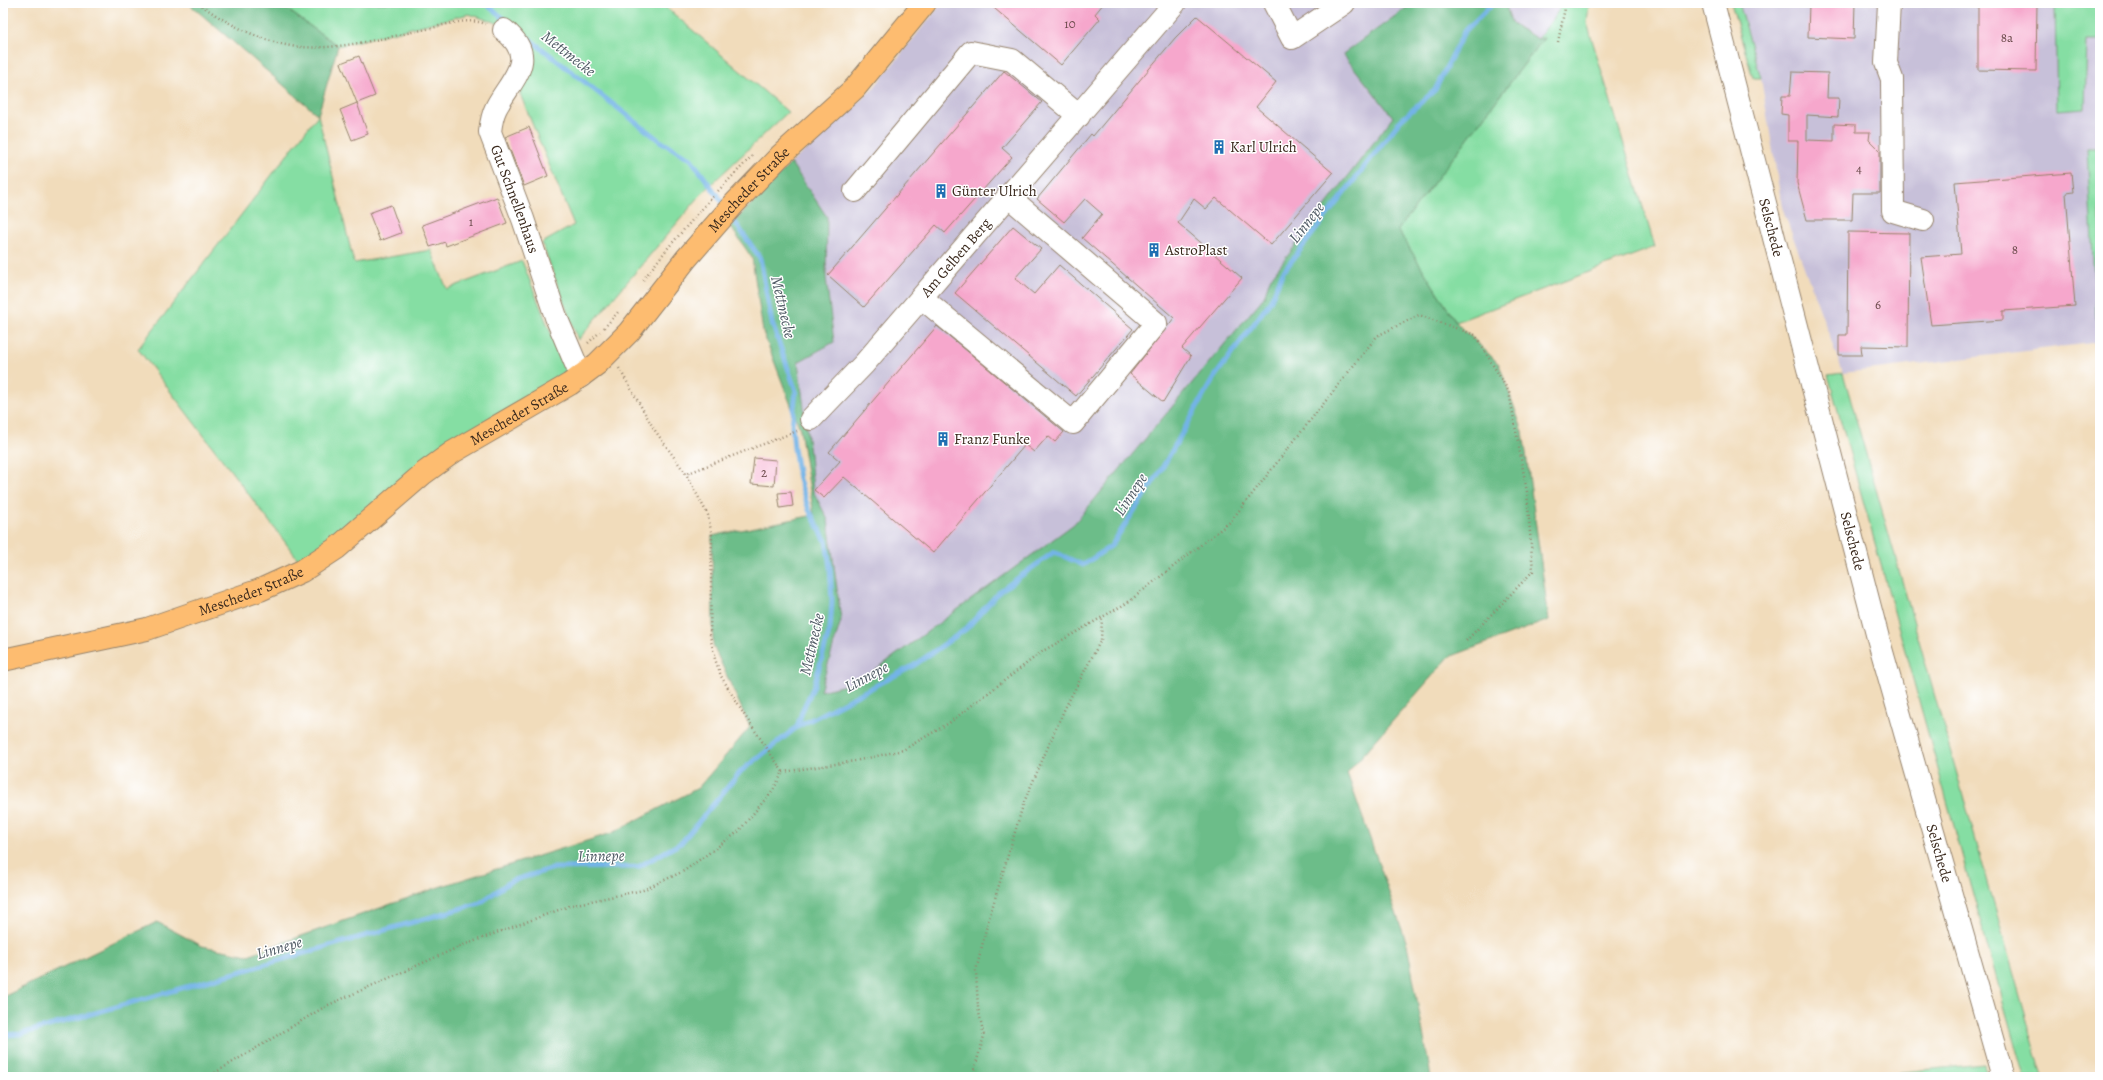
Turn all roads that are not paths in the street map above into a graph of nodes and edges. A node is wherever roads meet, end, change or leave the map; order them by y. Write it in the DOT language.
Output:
graph roads {
  1 [pos="925,3"];
  2 [pos="1175,3"];
  3 [pos="1274,3"];
  4 [pos="1344,3"];
  5 [pos="1713,3"];
  6 [pos="1889,3"];
  7 [pos="504,30"];
  8 [pos="1079,116"];
  9 [pos="855,191"];
  10 [pos="1009,198"];
  11 [pos="1923,220"];
  12 [pos="922,298"];
  13 [pos="577,367"];
  14 [pos="806,424"];
  15 [pos="3,660"];
  16 [pos="2004,1077"];
  1 -- 13 [label="main road, Mescheder Straße"];
  2 -- 8 [label="street, Am Gelben Berg"];
  3 -- 4 [label="street"];
  5 -- 16 [label="street, Selschede"];
  6 -- 11 [label="street"];
  7 -- 13 [label="street, Gut Schnellenhaus"];
  8 -- 9 [label="street"];
  8 -- 10 [label="street, Am Gelben Berg"];
  10 -- 12 [label="street, Am Gelben Berg"];
  10 -- 12 [label="street"];
  12 -- 14 [label="street, Am Gelben Berg"];
  13 -- 15 [label="main road, Mescheder Straße"];
}
